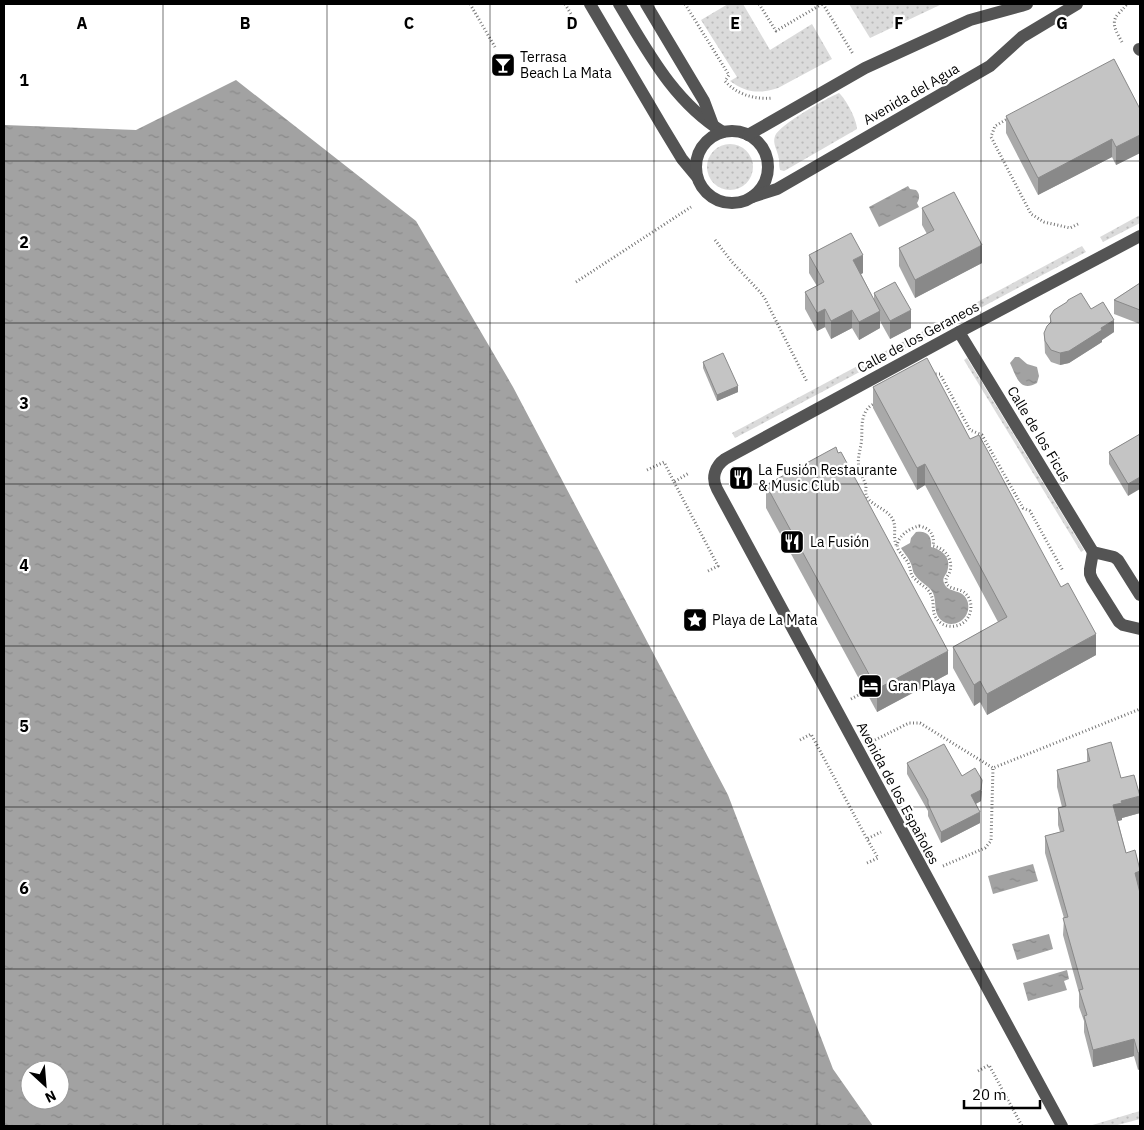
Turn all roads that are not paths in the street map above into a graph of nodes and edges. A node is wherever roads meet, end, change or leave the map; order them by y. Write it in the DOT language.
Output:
graph roads {
  1 [pos="590,4"];
  2 [pos="619,4"];
  3 [pos="646,4"];
  4 [pos="1027,4"];
  5 [pos="1077,4"];
  6 [pos="999,8"];
  7 [pos="718,130"];
  8 [pos="748,135"];
  9 [pos="697,176"];
  10 [pos="752,197"];
  11 [pos="1140,236"];
  12 [pos="959,332"];
  13 [pos="715,472"];
  14 [pos="1093,552"];
  15 [pos="1140,595"];
  16 [pos="1140,629"];
  17 [pos="1062,1126"];
  1 -- 9 [label="street"];
  2 -- 7 [label="street"];
  3 -- 7 [label="street"];
  4 -- 6 [label="street"];
  5 -- 10 [label="street, Avenida del Agua"];
  6 -- 8 [label="street"];
  7 -- 8 [label="street"];
  7 -- 9 [label="street"];
  8 -- 10 [label="street"];
  9 -- 10 [label="street"];
  11 -- 12 [label="street, Calle de los Geraneos"];
  12 -- 13 [label="street, Calle de los Geraneos"];
  12 -- 14 [label="street, Calle de los Ficus"];
  13 -- 17 [label="street, Avenida de los Españoles"];
  14 -- 15 [label="street"];
  14 -- 16 [label="street"];
}
